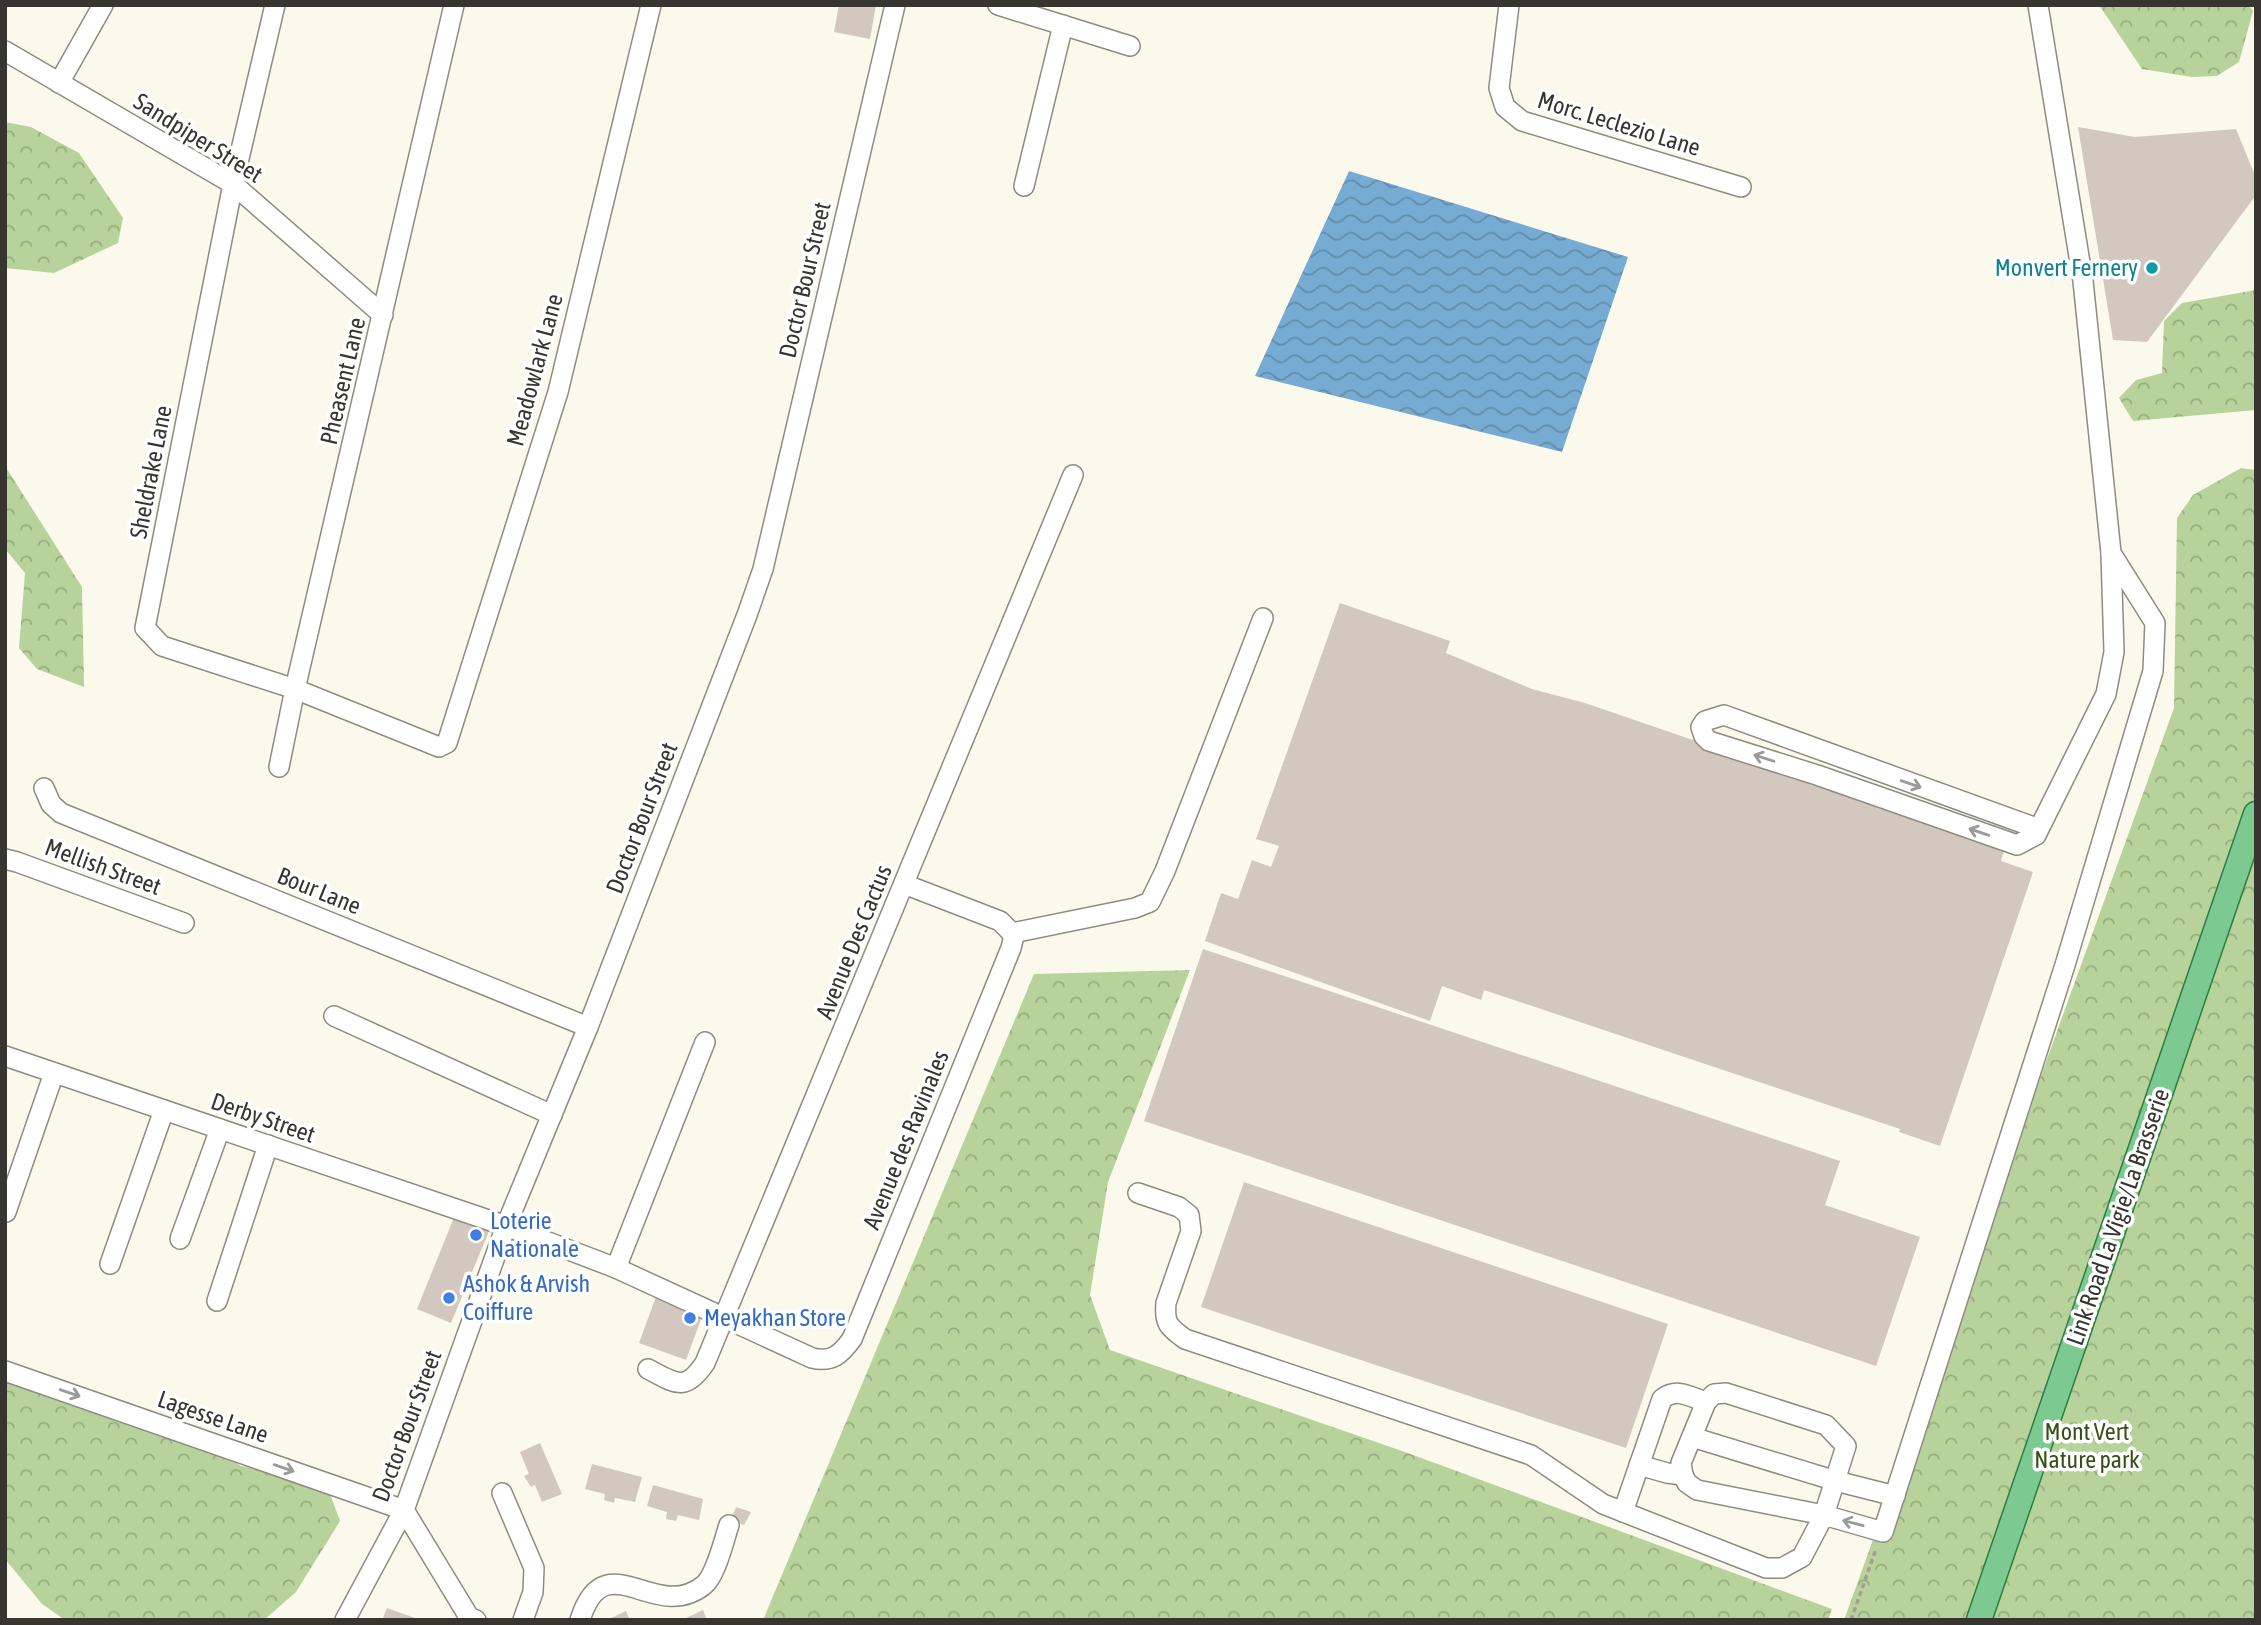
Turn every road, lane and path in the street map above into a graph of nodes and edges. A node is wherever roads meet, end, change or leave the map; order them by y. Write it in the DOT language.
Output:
graph roads {
  1 [pos="103,5"];
  2 [pos="275,5"];
  3 [pos="651,5"];
  4 [pos="895,5"];
  5 [pos="998,5"];
  6 [pos="1509,5"];
  7 [pos="2038,5"];
  8 [pos="450,6"];
  9 [pos="1063,25"];
  10 [pos="1130,46"];
  11 [pos="5,51"];
  12 [pos="59,83"];
  13 [pos="233,184"];
  14 [pos="1024,186"];
  15 [pos="1741,187"];
  16 [pos="383,315"];
  17 [pos="1073,475"];
  18 [pos="2111,553"];
  19 [pos="1263,618"];
  20 [pos="295,689"];
  21 [pos="446,743"];
  22 [pos="279,767"];
  23 [pos="1875,771"];
  24 [pos="44,788"];
  25 [pos="1867,793"];
  26 [pos="2256,814"];
  27 [pos="2039,829"];
  28 [pos="5,859"];
  29 [pos="904,884"];
  30 [pos="184,923"];
  31 [pos="1012,933"];
  32 [pos="334,1016"];
  33 [pos="588,1027"];
  34 [pos="705,1042"];
  35 [pos="5,1056"];
  36 [pos="54,1073"];
  37 [pos="164,1110"];
  38 [pos="552,1115"];
  39 [pos="220,1129"];
  40 [pos="268,1145"];
  41 [pos="1138,1193"];
  42 [pos="6,1212"];
  43 [pos="506,1226"];
  44 [pos="180,1239"];
  45 [pos="110,1265"];
  46 [pos="616,1268"];
  47 [pos="217,1301"];
  48 [pos="724,1318"];
  49 [pos="834,1358"];
  50 [pos="648,1370"];
  51 [pos="5,1371"];
  52 [pos="1706,1402"];
  53 [pos="1692,1437"];
  54 [pos="1639,1465"];
  55 [pos="1683,1475"];
  56 [pos="1836,1481"];
  57 [pos="502,1493"];
  58 [pos="1895,1496"];
  59 [pos="404,1510"];
  60 [pos="1623,1512"];
  61 [pos="1824,1515"];
  62 [pos="729,1525"];
  63 [pos="1883,1532"];
  64 [pos="471,1619"];
  65 [pos="345,1620"];
  66 [pos="523,1620"];
  67 [pos="580,1620"];
  68 [pos="1851,1620"];
  69 [pos="1979,1620"];
  1 -- 12 [label="street"];
  2 -- 13 [label="street, Sheldrake Lane"];
  3 -- 21 [label="street, Meadowlark Lane"];
  4 -- 33 [label="street, Doctor Bour Street"];
  5 -- 9 [label="street"];
  6 -- 15 [label="street, Morc. Leclezio Lane"];
  7 -- 18 [label="street"];
  8 -- 16 [label="street, Pheasent Lane"];
  9 -- 10 [label="street"];
  9 -- 14 [label="street"];
  11 -- 12 [label="street, Sandpiper Street"];
  12 -- 13 [label="street, Sandpiper Street"];
  13 -- 16 [label="street, Sandpiper Street"];
  13 -- 20 [label="street, Sheldrake Lane"];
  16 -- 20 [label="street, Pheasent Lane"];
  17 -- 29 [label="street, Avenue Des Cactus"];
  18 -- 27 [label="street"];
  18 -- 58 [label="street"];
  19 -- 31 [label="street"];
  20 -- 21 [label="street, Sheldrake Lane"];
  20 -- 22 [label="street, Pheasent Lane"];
  23 -- 25 [label="street"];
  25 -- 23 [label="street, one-way"];
  23 -- 27 [label="street, one-way"];
  24 -- 33 [label="street, Bour Lane"];
  27 -- 25 [label="street, one-way"];
  26 -- 69 [label="main road, Link Road La Vigie/La Brasserie"];
  28 -- 30 [label="street, Mellish Street"];
  29 -- 31 [label="street"];
  29 -- 48 [label="street, Avenue Des Cactus"];
  31 -- 49 [label="street, Avenue des Ravinales"];
  32 -- 38 [label="street"];
  33 -- 38 [label="street, Doctor Bour Street"];
  34 -- 46 [label="street"];
  35 -- 36 [label="street, Derby Street"];
  36 -- 37 [label="street, Derby Street"];
  36 -- 42 [label="street"];
  37 -- 39 [label="street, Derby Street"];
  37 -- 45 [label="street"];
  38 -- 43 [label="street, Doctor Bour Street"];
  39 -- 40 [label="street, Derby Street"];
  39 -- 44 [label="street"];
  40 -- 43 [label="street, Derby Street"];
  40 -- 47 [label="street"];
  41 -- 60 [label="street"];
  43 -- 46 [label="street, Derby Street"];
  43 -- 59 [label="street, Doctor Bour Street"];
  46 -- 48 [label="street, Derby Street"];
  48 -- 49 [label="street, Derby Street"];
  48 -- 50 [label="street, Avenue Des Cactus"];
  51 -- 59 [label="street, Lagesse Lane, one-way"];
  52 -- 53 [label="street"];
  52 -- 54 [label="street"];
  52 -- 56 [label="street"];
  53 -- 55 [label="street"];
  53 -- 56 [label="street"];
  54 -- 55 [label="street"];
  54 -- 60 [label="street"];
  55 -- 61 [label="street"];
  56 -- 58 [label="street"];
  56 -- 61 [label="street"];
  57 -- 66 [label="street"];
  58 -- 63 [label="street"];
  59 -- 64 [label="street"];
  59 -- 65 [label="street, Doctor Bour Street"];
  60 -- 61 [label="street"];
  63 -- 61 [label="street, one-way"];
  62 -- 67 [label="street"];
  63 -- 68 [label="path"];
}
